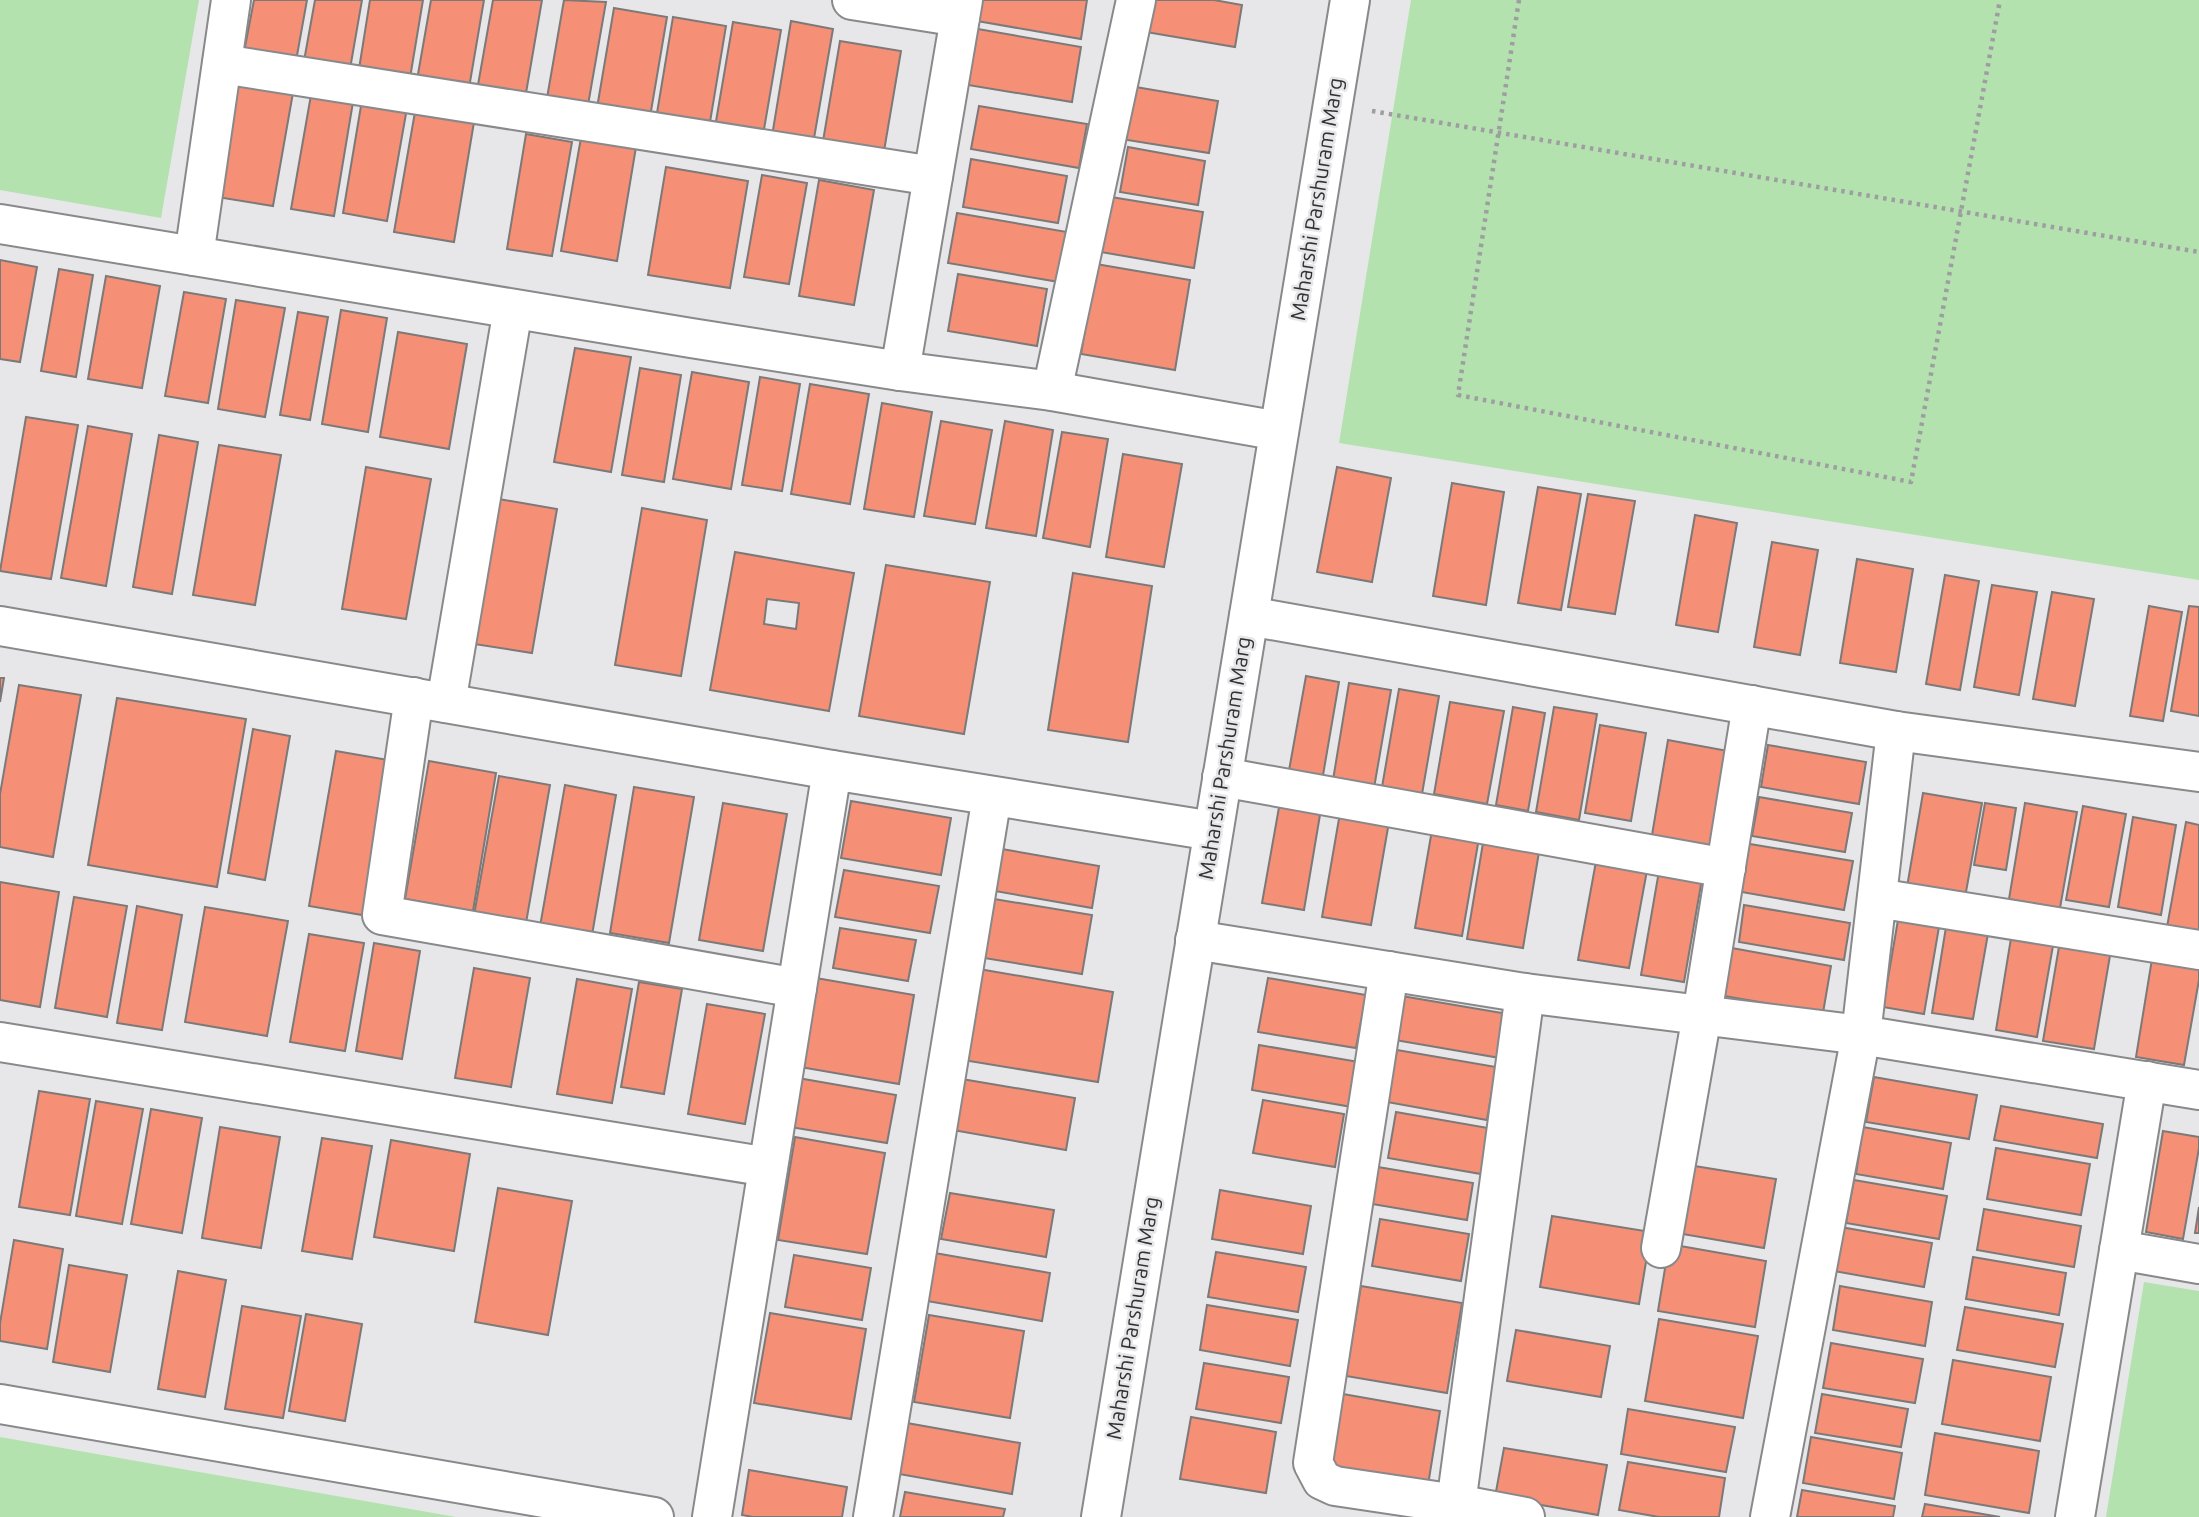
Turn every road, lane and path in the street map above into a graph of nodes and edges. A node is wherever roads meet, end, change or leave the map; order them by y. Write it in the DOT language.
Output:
graph roads {
  1 [pos="231,0"];
  2 [pos="852,0"];
  3 [pos="1136,0"];
  4 [pos="1350,0"];
  5 [pos="1519,0"];
  6 [pos="2000,0"];
  7 [pos="962,9"];
  8 [pos="222,64"];
  9 [pos="1333,105"];
  10 [pos="1499,133"];
  11 [pos="933,176"];
  12 [pos="1961,211"];
  13 [pos="0,224"];
  14 [pos="2199,252"];
  15 [pos="194,256"];
  16 [pos="513,309"];
  17 [pos="900,372"];
  18 [pos="1052,391"];
  19 [pos="1279,431"];
  20 [pos="1249,616"];
  21 [pos="0,626"];
  22 [pos="430,700"];
  23 [pos="1752,705"];
  24 [pos="1896,731"];
  25 [pos="832,770"];
  26 [pos="2199,772"];
  27 [pos="1222,777"];
  28 [pos="992,796"];
  29 [pos="1213,831"];
  30 [pos="1726,868"];
  31 [pos="1877,898"];
  32 [pos="1195,940"];
  33 [pos="2199,950"];
  34 [pos="1390,971"];
  35 [pos="797,988"];
  36 [pos="1525,993"];
  37 [pos="1702,1015"];
  38 [pos="1861,1035"];
  39 [pos="0,1042"];
  40 [pos="2147,1080"];
  41 [pos="2199,1090"];
  42 [pos="768,1167"];
  43 [pos="1661,1248"];
  44 [pos="2119,1250"];
  45 [pos="2199,1264"];
  46 [pos="0,1404"];
  47 [pos="1456,1504"];
  48 [pos="654,1517"];
  49 [pos="712,1517"];
  50 [pos="873,1517"];
  51 [pos="1101,1517"];
  52 [pos="1525,1517"];
  53 [pos="1770,1517"];
  54 [pos="2075,1517"];
  1 -- 8 [label="street"];
  2 -- 7 [label="street"];
  3 -- 18 [label="street"];
  4 -- 9 [label="street, Maharshi Parshuram Marg"];
  5 -- 10 [label="path"];
  6 -- 12 [label="path"];
  7 -- 11 [label="street"];
  8 -- 11 [label="street"];
  8 -- 15 [label="street"];
  9 -- 10 [label="path"];
  9 -- 19 [label="street, Maharshi Parshuram Marg"];
  10 -- 12 [label="path"];
  10 -- 12 [label="path"];
  11 -- 17 [label="street"];
  12 -- 14 [label="path"];
  13 -- 15 [label="street"];
  15 -- 16 [label="street"];
  16 -- 17 [label="street"];
  16 -- 22 [label="street"];
  17 -- 18 [label="street"];
  18 -- 19 [label="street"];
  19 -- 20 [label="street, Maharshi Parshuram Marg"];
  20 -- 23 [label="street"];
  20 -- 27 [label="street, Maharshi Parshuram Marg"];
  21 -- 22 [label="street"];
  22 -- 25 [label="street"];
  22 -- 35 [label="street"];
  23 -- 24 [label="street"];
  23 -- 30 [label="street"];
  24 -- 26 [label="street"];
  24 -- 31 [label="street"];
  25 -- 28 [label="street"];
  25 -- 35 [label="street"];
  27 -- 29 [label="street, Maharshi Parshuram Marg"];
  27 -- 30 [label="street"];
  28 -- 29 [label="street"];
  28 -- 50 [label="street"];
  29 -- 32 [label="street, Maharshi Parshuram Marg"];
  30 -- 37 [label="street"];
  31 -- 33 [label="street"];
  31 -- 38 [label="street"];
  32 -- 34 [label="street"];
  32 -- 51 [label="street, Maharshi Parshuram Marg"];
  34 -- 36 [label="street"];
  34 -- 47 [label="street"];
  35 -- 42 [label="street"];
  36 -- 37 [label="street"];
  36 -- 47 [label="street"];
  37 -- 38 [label="street"];
  37 -- 43 [label="street"];
  38 -- 40 [label="street"];
  38 -- 53 [label="street"];
  39 -- 42 [label="street"];
  40 -- 41 [label="street"];
  40 -- 44 [label="street"];
  42 -- 49 [label="street"];
  44 -- 45 [label="street"];
  44 -- 54 [label="street"];
  46 -- 48 [label="street"];
  47 -- 52 [label="street"];
}
